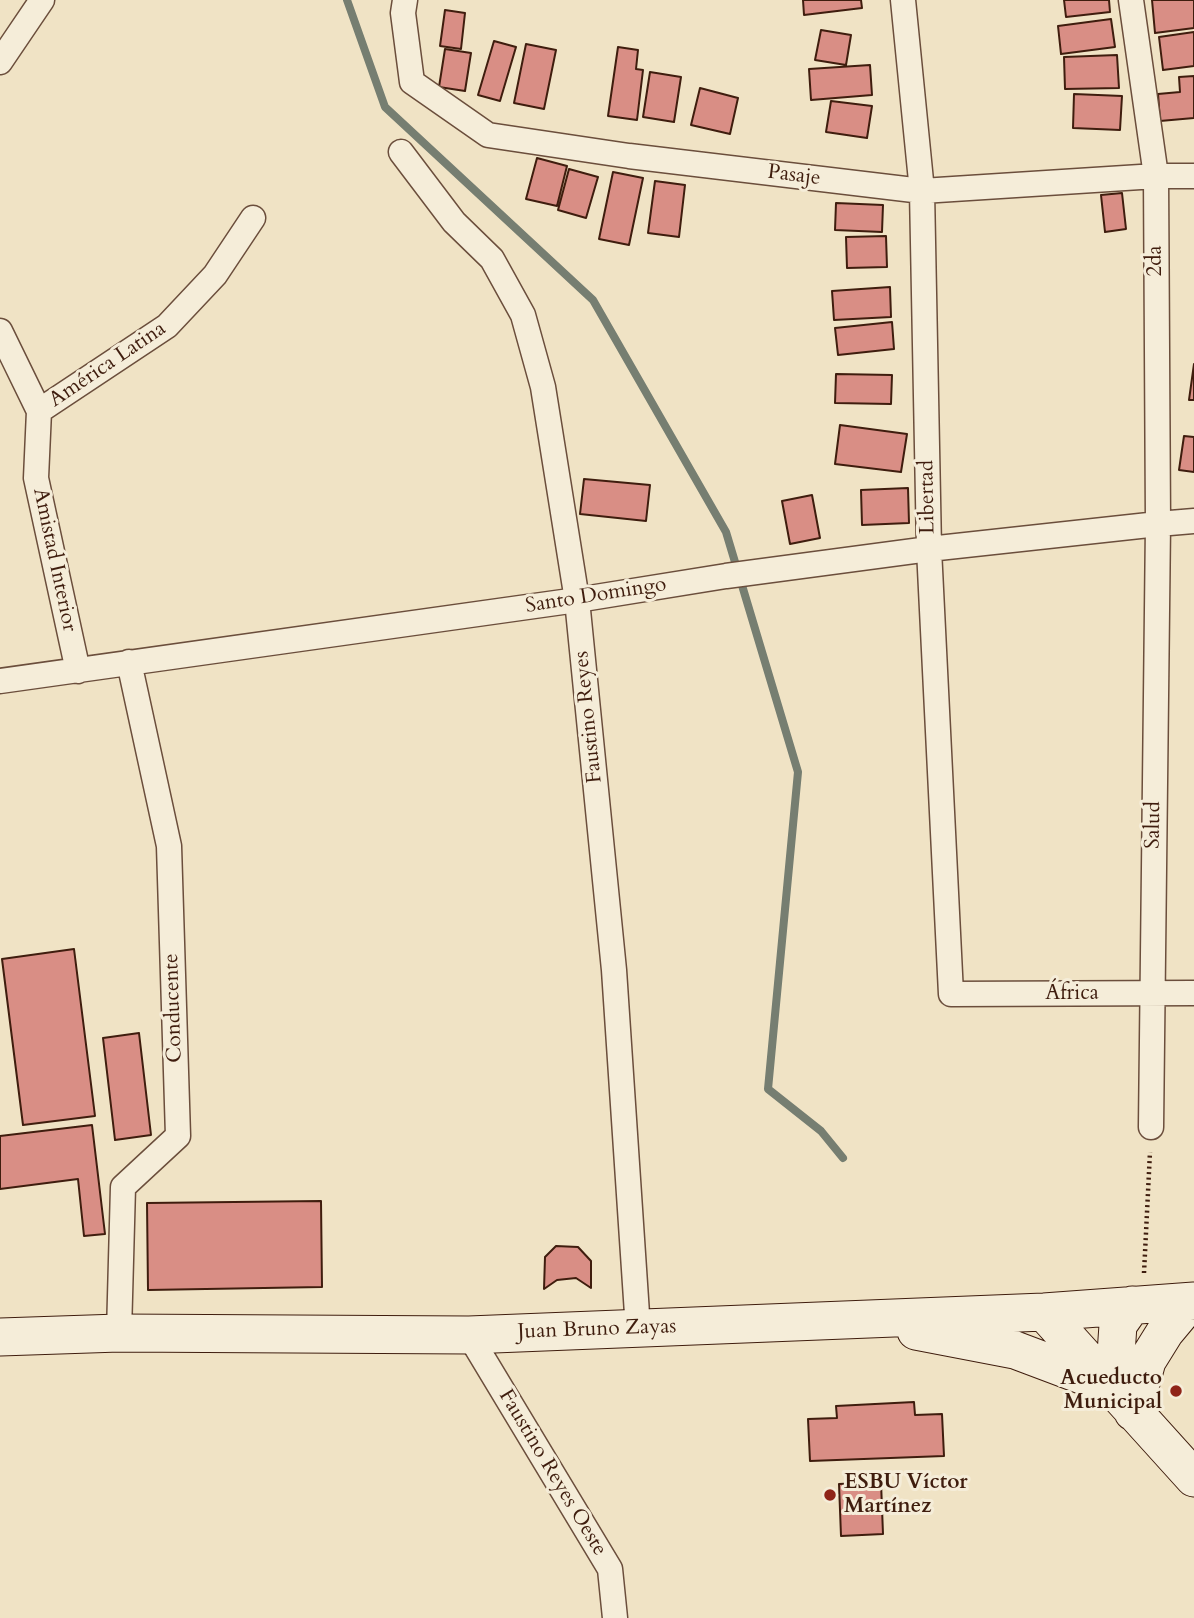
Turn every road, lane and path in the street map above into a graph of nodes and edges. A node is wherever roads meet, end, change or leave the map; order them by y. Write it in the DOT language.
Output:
graph roads {
  1 [pos="43,0"];
  2 [pos="405,0"];
  3 [pos="903,0"];
  4 [pos="1131,0"];
  5 [pos="0,62"];
  6 [pos="401,152"];
  7 [pos="1156,176"];
  8 [pos="1194,176"];
  9 [pos="922,191"];
  10 [pos="253,218"];
  11 [pos="0,331"];
  12 [pos="39,411"];
  13 [pos="1194,521"];
  14 [pos="1158,524"];
  15 [pos="929,550"];
  16 [pos="577,600"];
  17 [pos="129,662"];
  18 [pos="78,671"];
  19 [pos="0,681"];
  20 [pos="1194,993"];
  21 [pos="951,994"];
  22 [pos="1152,994"];
  23 [pos="1151,1127"];
  24 [pos="1192,1302"];
  25 [pos="1137,1305"];
  26 [pos="1044,1312"];
  27 [pos="850,1319"];
  28 [pos="638,1329"];
  29 [pos="118,1333"];
  30 [pos="469,1335"];
  31 [pos="0,1337"];
  32 [pos="1108,1385"];
  33 [pos="1133,1412"];
  34 [pos="1194,1478"];
  35 [pos="615,1618"];
  1 -- 5 [label="street"];
  2 -- 9 [label="street, Pasaje"];
  3 -- 9 [label="street, Libertad"];
  4 -- 7 [label="street, 2da"];
  6 -- 16 [label="street, Faustino Reyes"];
  7 -- 8 [label="street, Pasaje"];
  7 -- 9 [label="street, Pasaje"];
  7 -- 14 [label="street, 2da"];
  9 -- 15 [label="street, Libertad"];
  10 -- 12 [label="street, América Latina"];
  11 -- 12 [label="street, Amistad Interior"];
  12 -- 18 [label="street, Amistad Interior"];
  13 -- 14 [label="street, Santo Domingo"];
  14 -- 15 [label="street, Santo Domingo"];
  14 -- 22 [label="street, Salud"];
  15 -- 16 [label="street, Santo Domingo"];
  15 -- 21 [label="street, Libertad"];
  16 -- 17 [label="street, Santo Domingo"];
  16 -- 28 [label="street, Faustino Reyes"];
  17 -- 18 [label="street, Santo Domingo"];
  17 -- 29 [label="street, Conducente"];
  18 -- 19 [label="street, Santo Domingo"];
  20 -- 22 [label="street, África"];
  21 -- 22 [label="street, África"];
  22 -- 23 [label="street, Salud"];
  23 -- 25 [label="path"];
  24 -- 25 [label="main road, Juan Bruno Zayas"];
  24 -- 33 [label="main road"];
  25 -- 26 [label="main road, Juan Bruno Zayas"];
  25 -- 33 [label="main road"];
  26 -- 27 [label="main road, Juan Bruno Zayas"];
  26 -- 32 [label="main road"];
  27 -- 28 [label="main road, Juan Bruno Zayas"];
  27 -- 32 [label="main road"];
  28 -- 30 [label="main road, Juan Bruno Zayas"];
  29 -- 30 [label="main road, Juan Bruno Zayas"];
  29 -- 31 [label="main road, Juan Bruno Zayas"];
  30 -- 35 [label="street, Faustino Reyes Oeste"];
  32 -- 33 [label="main road"];
  33 -- 34 [label="main road"];
}
